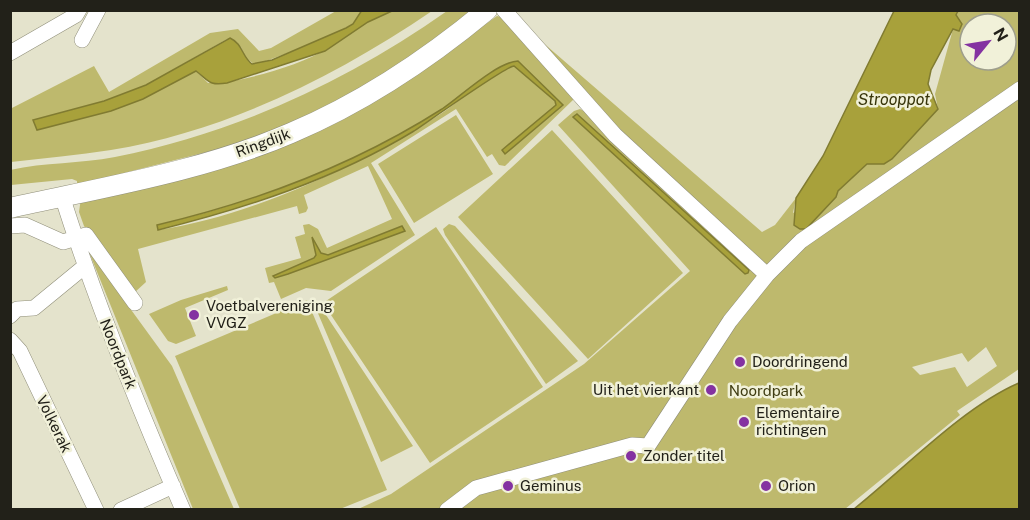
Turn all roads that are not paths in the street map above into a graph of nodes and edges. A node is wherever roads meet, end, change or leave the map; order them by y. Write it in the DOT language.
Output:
graph roads {
  1 [pos="488,10"];
  2 [pos="504,10"];
  3 [pos="78,13"];
  4 [pos="97,13"];
  5 [pos="82,40"];
  6 [pos="10,53"];
  7 [pos="1020,89"];
  8 [pos="62,196"];
  9 [pos="10,208"];
  10 [pos="10,226"];
  11 [pos="75,238"];
  12 [pos="84,267"];
  13 [pos="767,275"];
  14 [pos="135,303"];
  15 [pos="10,316"];
  16 [pos="10,340"];
  17 [pos="173,486"];
  18 [pos="96,510"];
  19 [pos="120,510"];
  20 [pos="183,510"];
  21 [pos="447,510"];
  1 -- 8 [label="main road, Ringdijk"];
  2 -- 13 [label="street"];
  3 -- 4 [label="street"];
  3 -- 6 [label="street"];
  4 -- 5 [label="street"];
  7 -- 13 [label="street"];
  8 -- 9 [label="main road, Ringdijk"];
  8 -- 11 [label="street, Noordpark"];
  10 -- 11 [label="street"];
  11 -- 12 [label="street, Noordpark"];
  11 -- 14 [label="street"];
  12 -- 15 [label="street"];
  12 -- 17 [label="street, Noordpark"];
  13 -- 21 [label="street"];
  16 -- 18 [label="street, Volkerak"];
  17 -- 19 [label="street"];
  17 -- 20 [label="street, Noordpark"];
}
